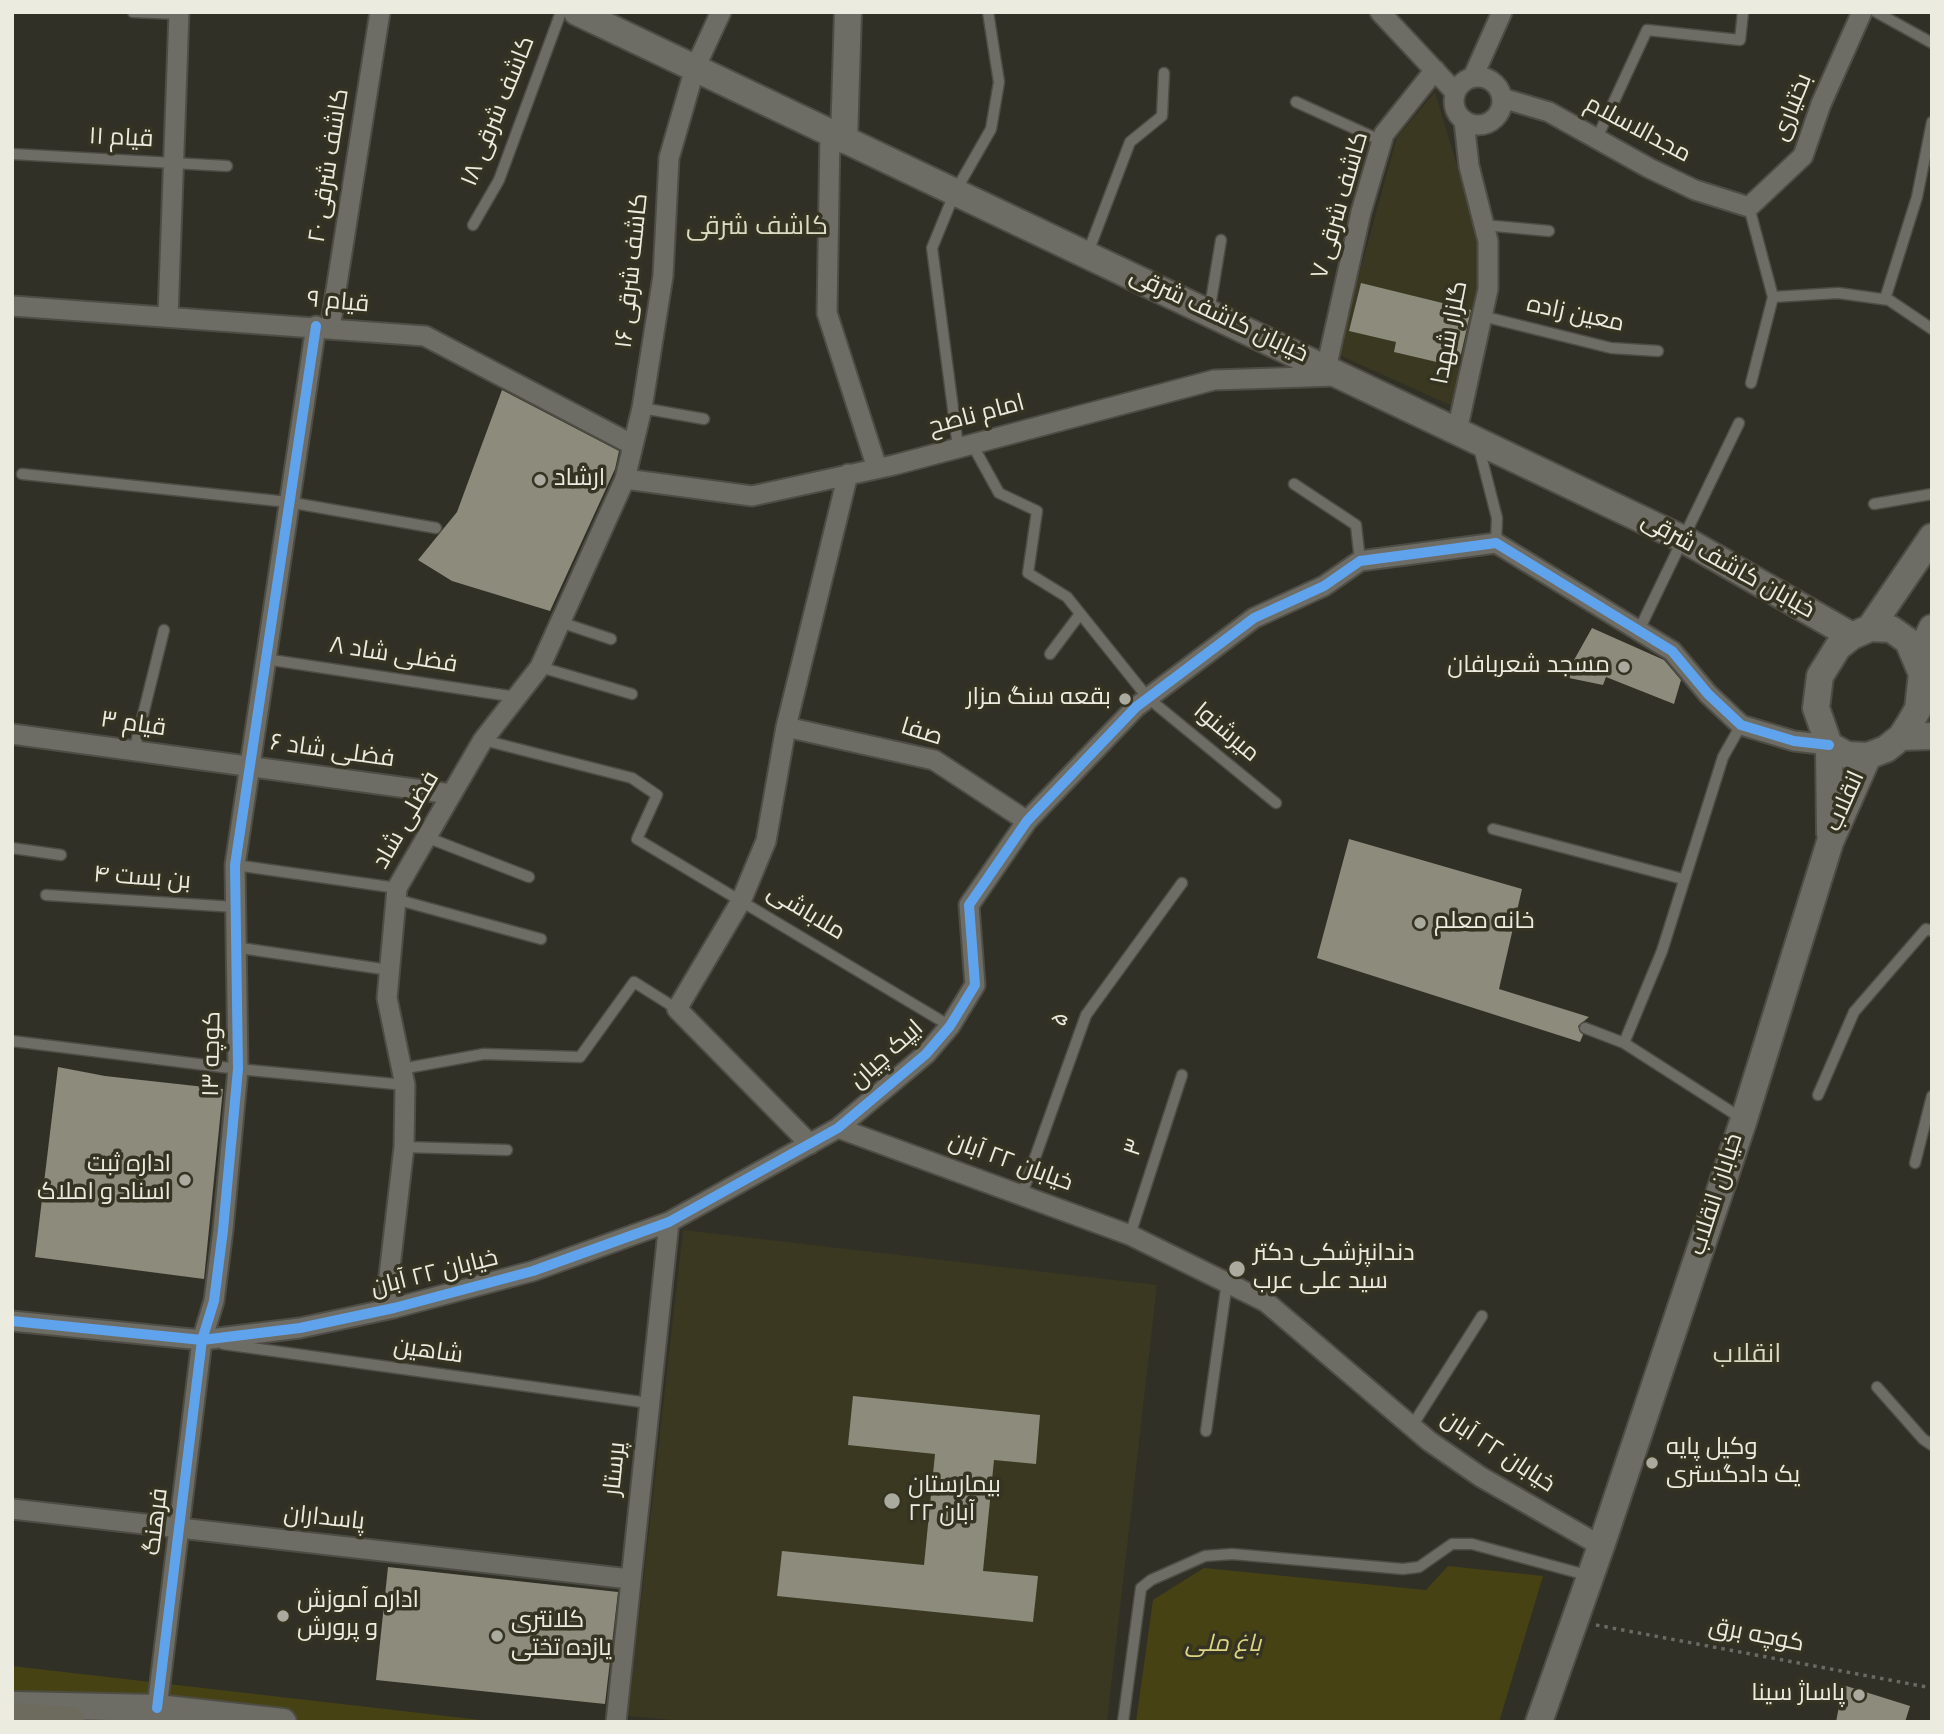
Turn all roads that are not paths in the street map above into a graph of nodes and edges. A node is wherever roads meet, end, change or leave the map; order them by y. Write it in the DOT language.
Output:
graph roads {
  1 [pos="133,12"];
  2 [pos="380,12"];
  3 [pos="561,12"];
  4 [pos="577,12"];
  5 [pos="721,12"];
  6 [pos="848,12"];
  7 [pos="988,12"];
  8 [pos="1380,12"];
  9 [pos="1502,12"];
  10 [pos="1743,12"];
  11 [pos="1862,12"];
  12 [pos="1876,12"];
  13 [pos="178,13"];
  14 [pos="1932,43"];
  15 [pos="695,68"];
  16 [pos="1435,70"];
  17 [pos="1164,73"];
  18 [pos="1474,77"];
  19 [pos="1455,92"];
  20 [pos="1502,98"];
  21 [pos="1296,102"];
  22 [pos="1464,121"];
  23 [pos="1932,122"];
  24 [pos="828,132"];
  25 [pos="1597,138"];
  26 [pos="1382,141"];
  27 [pos="12,155"];
  28 [pos="173,164"];
  29 [pos="227,166"];
  30 [pos="955,192"];
  31 [pos="1749,207"];
  32 [pos="473,225"];
  33 [pos="1484,225"];
  34 [pos="1549,232"];
  35 [pos="1221,240"];
  36 [pos="1087,255"];
  37 [pos="1773,298"];
  38 [pos="1885,299"];
  39 [pos="12,306"];
  40 [pos="1209,313"];
  41 [pos="168,316"];
  42 [pos="1482,316"];
  43 [pos="323,327"];
  44 [pos="1932,329"];
  45 [pos="1658,351"];
  46 [pos="1334,373"];
  47 [pos="1751,383"];
  48 [pos="642,408"];
  49 [pos="704,419"];
  50 [pos="1739,423"];
  51 [pos="1467,436"];
  52 [pos="633,445"];
  53 [pos="965,446"];
  54 [pos="877,468"];
  55 [pos="22,474"];
  56 [pos="848,474"];
  57 [pos="625,479"];
  58 [pos="1294,484"];
  59 [pos="1932,494"];
  60 [pos="288,502"];
  61 [pos="1874,504"];
  62 [pos="436,528"];
  63 [pos="1932,537"];
  64 [pos="1685,540"];
  65 [pos="1496,543"];
  66 [pos="1360,561"];
  67 [pos="1080,614"];
  68 [pos="560,622"];
  69 [pos="1932,628"];
  70 [pos="164,630"];
  71 [pos="1639,630"];
  72 [pos="1861,632"];
  73 [pos="611,639"];
  74 [pos="1050,654"];
  75 [pos="265,659"];
  76 [pos="540,667"];
  77 [pos="1924,669"];
  78 [pos="632,694"];
  79 [pos="516,697"];
  80 [pos="1148,698"];
  81 [pos="1741,725"];
  82 [pos="786,727"];
  83 [pos="12,734"];
  84 [pos="1932,736"];
  85 [pos="1901,737"];
  86 [pos="483,740"];
  87 [pos="1829,745"];
  88 [pos="134,751"];
  89 [pos="1868,756"];
  90 [pos="248,766"];
  91 [pos="451,794"];
  92 [pos="1276,803"];
  93 [pos="1027,821"];
  94 [pos="1493,829"];
  95 [pos="426,837"];
  96 [pos="1830,842"];
  97 [pos="12,848"];
  98 [pos="61,855"];
  99 [pos="235,865"];
  100 [pos="529,877"];
  101 [pos="1683,879"];
  102 [pos="1182,883"];
  103 [pos="396,894"];
  104 [pos="46,895"];
  105 [pos="741,901"];
  106 [pos="235,907"];
  107 [pos="1932,931"];
  108 [pos="541,939"];
  109 [pos="234,947"];
  110 [pos="389,970"];
  111 [pos="677,1009"];
  112 [pos="950,1026"];
  113 [pos="1585,1028"];
  114 [pos="12,1041"];
  115 [pos="1625,1043"];
  116 [pos="238,1069"];
  117 [pos="1182,1075"];
  118 [pos="403,1077"];
  119 [pos="1818,1094"];
  120 [pos="1932,1096"];
  121 [pos="1744,1119"];
  122 [pos="838,1128"];
  123 [pos="810,1144"];
  124 [pos="404,1147"];
  125 [pos="507,1150"];
  126 [pos="1915,1163"];
  127 [pos="1022,1194"];
  128 [pos="668,1222"];
  129 [pos="1130,1235"];
  130 [pos="1227,1282"];
  131 [pos="385,1310"];
  132 [pos="1482,1316"];
  133 [pos="12,1321"];
  134 [pos="202,1340"];
  135 [pos="1877,1387"];
  136 [pos="649,1403"];
  137 [pos="1412,1426"];
  138 [pos="1206,1430"];
  139 [pos="1932,1445"];
  140 [pos="12,1510"];
  141 [pos="178,1528"];
  142 [pos="1601,1546"];
  143 [pos="1579,1573"];
  144 [pos="630,1579"];
  145 [pos="12,1705"];
  146 [pos="157,1708"];
  147 [pos="12,1718"];
  148 [pos="70,1722"];
  149 [pos="283,1722"];
  150 [pos="616,1722"];
  151 [pos="1123,1722"];
  152 [pos="1522,1722"];
  153 [pos="1539,1722"];
  1 -- 13 [label="lane"];
  2 -- 43 [label="street, کاشف شرقی ۲۰"];
  3 -- 32 [label="lane, کاشف شرقی ۱۸"];
  4 -- 15 [label="main road, خیابان کاشف شرقی"];
  5 -- 15 [label="street, کاشف شرقی ۱۶"];
  6 -- 24 [label="main road"];
  7 -- 30 [label="lane"];
  8 -- 16 [label="street"];
  9 -- 18 [label="street"];
  10 -- 25 [label="lane"];
  11 -- 31 [label="street, بختیاری"];
  12 -- 14 [label="lane"];
  13 -- 28 [label="street"];
  15 -- 24 [label="main road, خیابان کاشف شرقی"];
  15 -- 48 [label="street, کاشف شرقی ۱۶"];
  16 -- 19 [label="street"];
  16 -- 26 [label="street, کاشف شرقی ۷"];
  17 -- 36 [label="lane"];
  18 -- 19 [label="street"];
  18 -- 20 [label="street"];
  19 -- 22 [label="street"];
  20 -- 22 [label="street"];
  20 -- 25 [label="street, مجدالاسلام"];
  21 -- 26 [label="lane"];
  22 -- 33 [label="street, گلزار شهدا"];
  23 -- 38 [label="lane"];
  24 -- 30 [label="main road, خیابان کاشف شرقی"];
  24 -- 54 [label="street"];
  25 -- 31 [label="street, مجدالاسلام"];
  26 -- 46 [label="street, کاشف شرقی ۷"];
  27 -- 28 [label="lane, قیام ۱۱"];
  28 -- 29 [label="lane, قیام ۱۱"];
  28 -- 41 [label="street"];
  30 -- 36 [label="main road, خیابان کاشف شرقی"];
  30 -- 53 [label="lane"];
  31 -- 37 [label="lane"];
  33 -- 34 [label="lane"];
  33 -- 42 [label="street, گلزار شهدا"];
  35 -- 40 [label="lane"];
  36 -- 40 [label="main road, خیابان کاشف شرقی"];
  37 -- 38 [label="lane"];
  37 -- 47 [label="lane"];
  38 -- 44 [label="lane"];
  39 -- 41 [label="street, قیام ۹"];
  40 -- 46 [label="main road, خیابان کاشف شرقی"];
  41 -- 43 [label="street, قیام ۹"];
  42 -- 45 [label="lane, معین زاده"];
  42 -- 51 [label="street, گلزار شهدا"];
  43 -- 52 [label="street, قیام ۹"];
  43 -- 60 [label="street, کاشف شرقی ۲۰"];
  46 -- 51 [label="main road, خیابان کاشف شرقی"];
  46 -- 53 [label="street, امام ناصح"];
  48 -- 49 [label="lane"];
  48 -- 52 [label="street, کاشف شرقی ۱۶"];
  50 -- 64 [label="lane"];
  51 -- 64 [label="main road, خیابان کاشف شرقی"];
  51 -- 65 [label="lane"];
  52 -- 57 [label="street, کاشف شرقی ۱۶"];
  53 -- 54 [label="street, امام ناصح"];
  53 -- 67 [label="lane, میرشنوا"];
  54 -- 56 [label="street, امام ناصح"];
  55 -- 60 [label="lane"];
  56 -- 57 [label="street, امام ناصح"];
  56 -- 82 [label="street"];
  57 -- 68 [label="street, فضلی شاد"];
  58 -- 66 [label="lane"];
  59 -- 61 [label="lane"];
  60 -- 62 [label="lane"];
  60 -- 75 [label="street, کوچه ۱۳"];
  63 -- 72 [label="main road"];
  64 -- 71 [label="lane"];
  64 -- 72 [label="main road, خیابان کاشف شرقی"];
  65 -- 66 [label="street"];
  65 -- 71 [label="street"];
  66 -- 80 [label="street, ایپک چیان"];
  67 -- 74 [label="lane"];
  67 -- 80 [label="lane, میرشنوا"];
  68 -- 73 [label="lane"];
  68 -- 76 [label="street, فضلی شاد"];
  69 -- 77 [label="main road"];
  70 -- 88 [label="lane"];
  71 -- 81 [label="street"];
  72 -- 77 [label="main road"];
  72 -- 87 [label="main road"];
  75 -- 79 [label="lane, فضلی شاد ۸"];
  75 -- 90 [label="street, کوچه ۱۳"];
  76 -- 78 [label="lane"];
  76 -- 79 [label="street, فضلی شاد"];
  77 -- 85 [label="main road"];
  79 -- 86 [label="street, فضلی شاد"];
  80 -- 92 [label="lane, میرشنوا"];
  80 -- 93 [label="street, ایپک چیان"];
  81 -- 87 [label="street"];
  81 -- 101 [label="lane"];
  82 -- 93 [label="street, صفا"];
  82 -- 105 [label="street"];
  83 -- 88 [label="street, قیام ۳"];
  84 -- 85 [label="main road"];
  85 -- 89 [label="main road"];
  86 -- 91 [label="street, فضلی شاد"];
  86 -- 105 [label="lane, ملاباشی"];
  87 -- 89 [label="main road"];
  87 -- 96 [label="main road, انقلاب"];
  88 -- 90 [label="street, قیام ۳"];
  89 -- 96 [label="main road, انقلاب"];
  90 -- 91 [label="street, فضلی شاد ۶"];
  90 -- 99 [label="street, کوچه ۱۳"];
  91 -- 95 [label="street, فضلی شاد"];
  93 -- 112 [label="street, ایپک چیان"];
  94 -- 101 [label="lane"];
  95 -- 100 [label="lane"];
  95 -- 103 [label="street, فضلی شاد"];
  96 -- 121 [label="main road, خیابان انقلاب"];
  97 -- 98 [label="lane"];
  99 -- 103 [label="lane"];
  99 -- 106 [label="street, کوچه ۱۳"];
  101 -- 115 [label="lane"];
  102 -- 127 [label="lane, ۵"];
  103 -- 108 [label="lane"];
  103 -- 110 [label="street, فضلی شاد"];
  104 -- 106 [label="lane, بن بست ۴"];
  105 -- 111 [label="street"];
  105 -- 112 [label="lane, ملاباشی"];
  106 -- 109 [label="street, کوچه ۱۳"];
  107 -- 119 [label="lane"];
  109 -- 110 [label="lane"];
  109 -- 116 [label="street, کوچه ۱۳"];
  110 -- 118 [label="street, فضلی شاد"];
  111 -- 118 [label="lane"];
  111 -- 123 [label="street"];
  112 -- 122 [label="street, ایپک چیان"];
  113 -- 115 [label="lane"];
  114 -- 116 [label="lane"];
  115 -- 121 [label="lane"];
  116 -- 118 [label="lane"];
  116 -- 134 [label="street, کوچه ۱۳"];
  117 -- 129 [label="lane, ۳"];
  118 -- 124 [label="street, فضلی شاد"];
  120 -- 126 [label="lane"];
  121 -- 142 [label="main road, خیابان انقلاب"];
  122 -- 123 [label="street, خیابان ۲۲ آبان"];
  122 -- 127 [label="street, خیابان ۲۲ آبان"];
  123 -- 128 [label="street, خیابان ۲۲ آبان"];
  124 -- 125 [label="lane"];
  124 -- 131 [label="street, فضلی شاد"];
  127 -- 129 [label="street, خیابان ۲۲ آبان"];
  128 -- 131 [label="street, خیابان ۲۲ آبان"];
  128 -- 136 [label="street, پرستار"];
  129 -- 130 [label="street, خیابان ۲۲ آبان"];
  130 -- 137 [label="street, خیابان ۲۲ آبان"];
  130 -- 138 [label="lane"];
  131 -- 134 [label="street, خیابان ۲۲ آبان"];
  132 -- 137 [label="lane"];
  133 -- 134 [label="street, خیابان ۲۲ آبان"];
  134 -- 136 [label="lane, شاهین"];
  134 -- 141 [label="street, فرهنگ"];
  135 -- 139 [label="lane"];
  136 -- 144 [label="street, پرستار"];
  137 -- 142 [label="street, خیابان ۲۲ آبان"];
  140 -- 141 [label="street, پاسداران"];
  141 -- 144 [label="street, پاسداران"];
  141 -- 146 [label="street, فرهنگ"];
  142 -- 143 [label="main road, خیابان انقلاب"];
  142 -- 153 [label="main road, خیابان انقلاب"];
  143 -- 151 [label="lane"];
  143 -- 152 [label="main road, خیابان انقلاب"];
  144 -- 150 [label="street, پرستار"];
  145 -- 146 [label="main road"];
  146 -- 149 [label="main road"];
  147 -- 148 [label="main road"];
}
